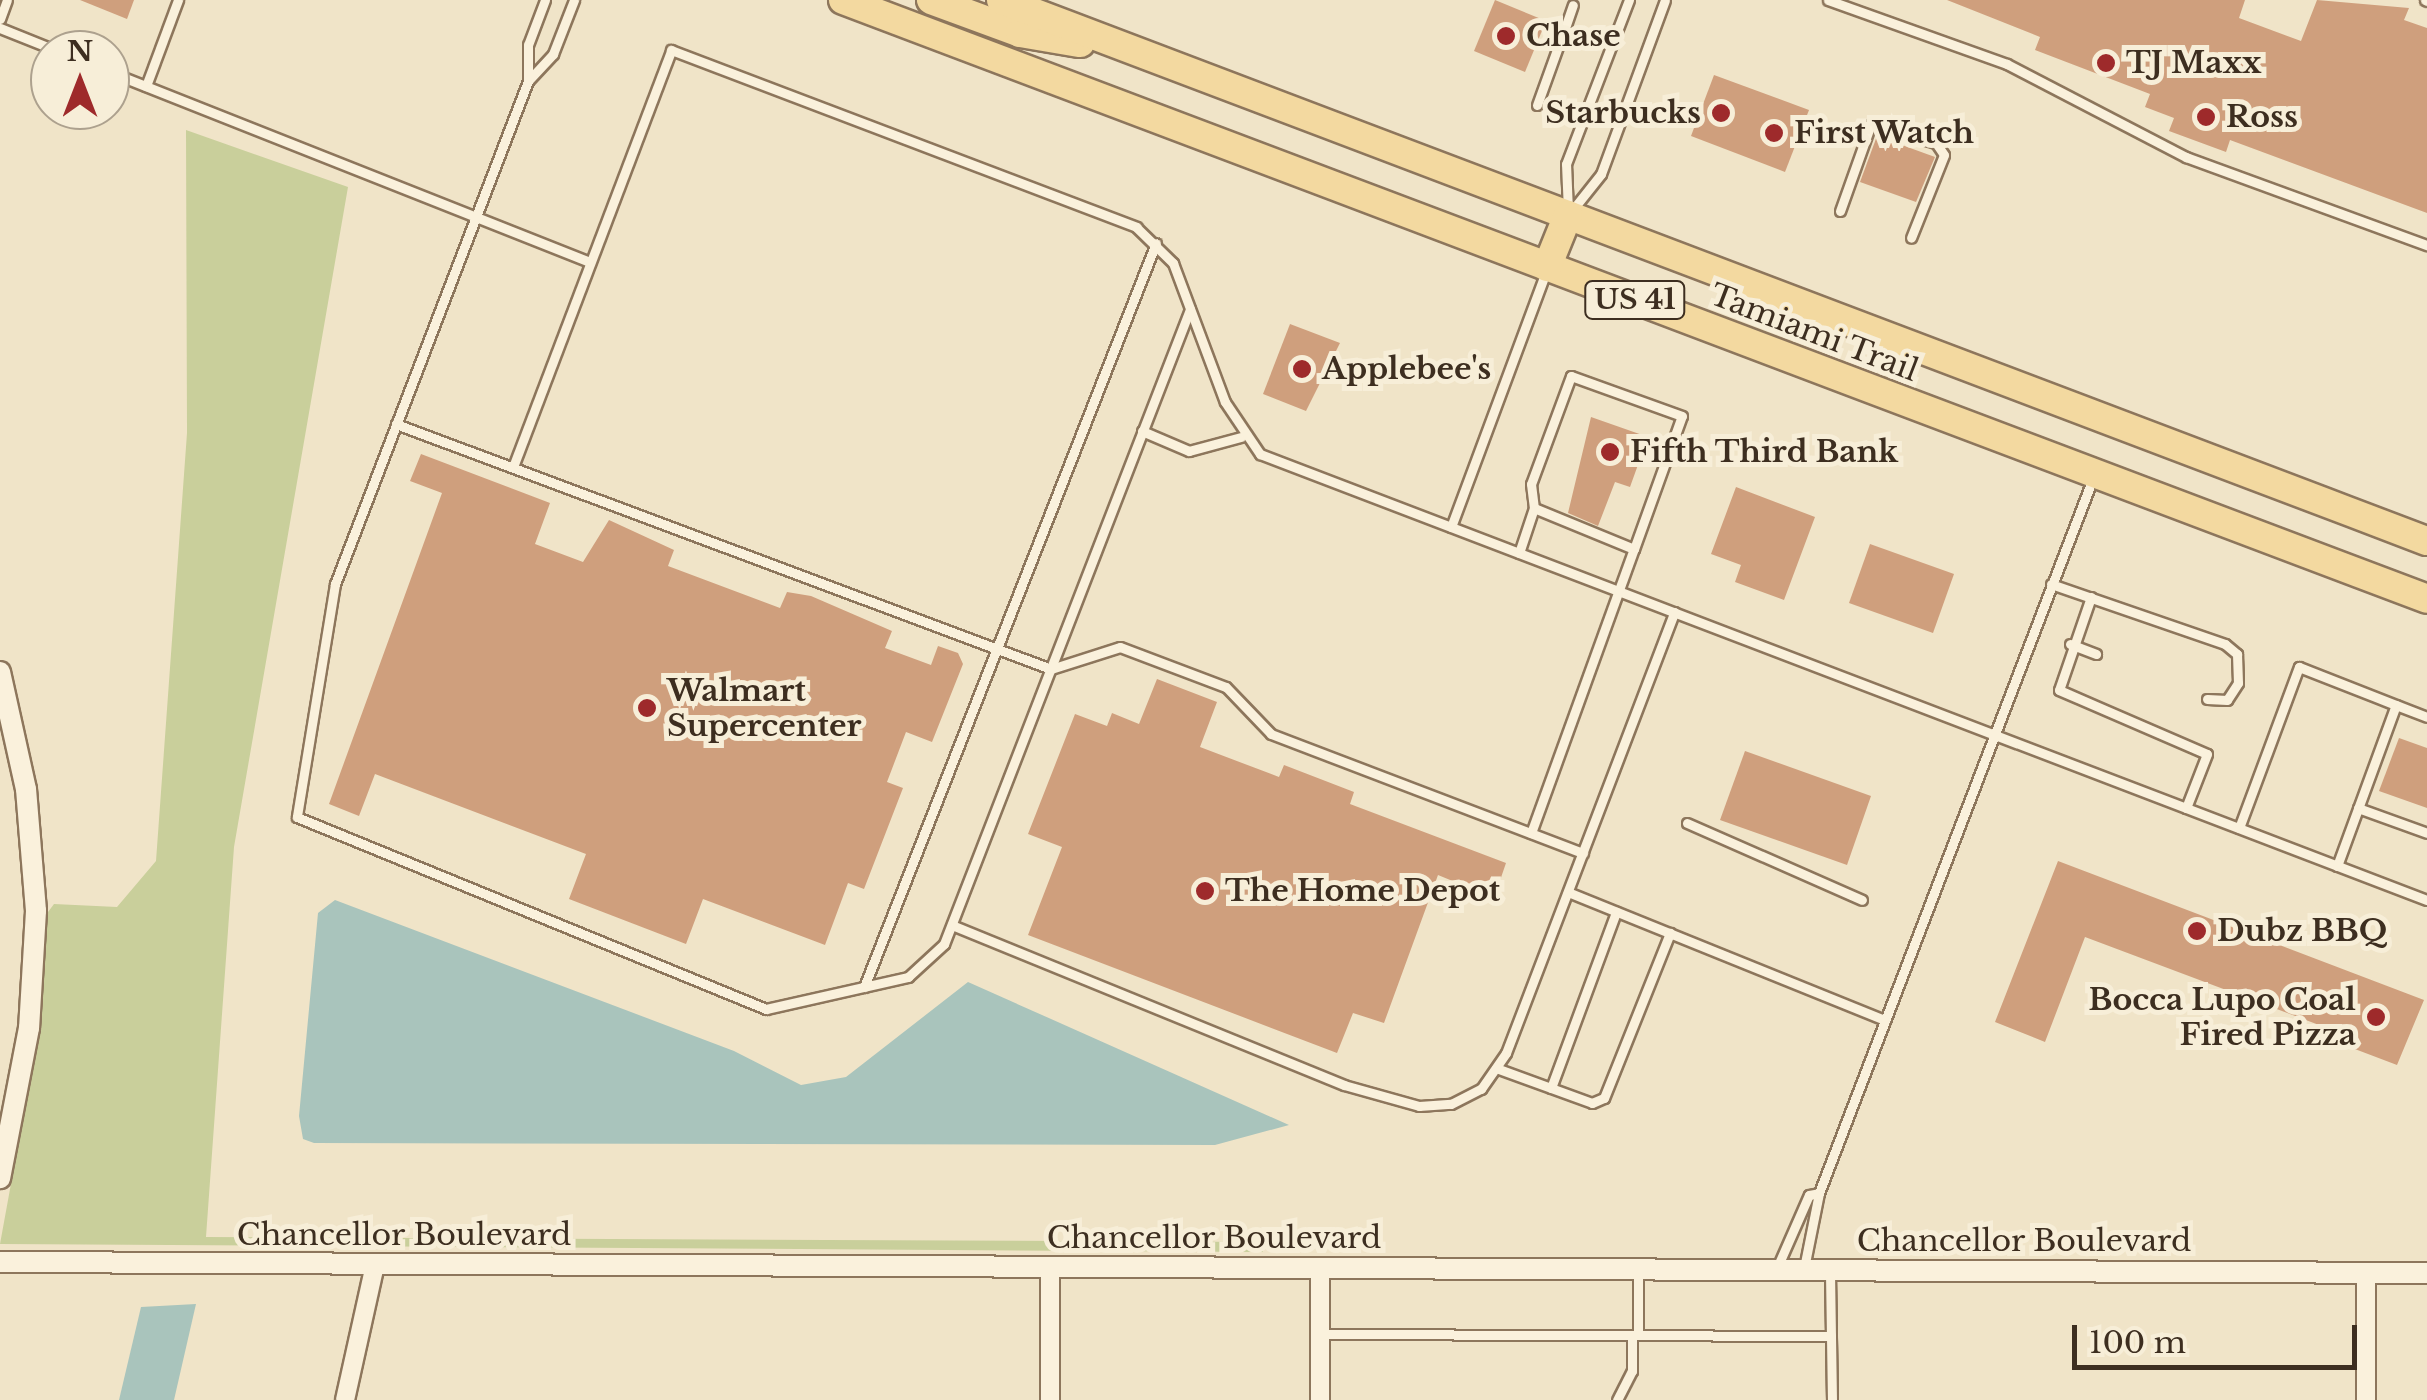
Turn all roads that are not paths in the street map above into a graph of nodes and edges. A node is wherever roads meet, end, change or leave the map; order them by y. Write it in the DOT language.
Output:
graph roads {
  1 [pos="7,0"];
  2 [pos="178,0"];
  3 [pos="545,0"];
  4 [pos="574,0"];
  5 [pos="843,0"];
  6 [pos="930,0"];
  7 [pos="1001,0"];
  8 [pos="1629,0"];
  9 [pos="1665,0"];
  10 [pos="1828,0"];
  11 [pos="1573,5"];
  12 [pos="0,19"];
  13 [pos="1566,26"];
  14 [pos="0,28"];
  15 [pos="30,40"];
  16 [pos="1560,41"];
  17 [pos="1140,53"];
  18 [pos="130,80"];
  19 [pos="528,80"];
  20 [pos="146,86"];
  21 [pos="1537,105"];
  22 [pos="1840,211"];
  23 [pos="1568,215"];
  24 [pos="476,218"];
  25 [pos="1911,238"];
  26 [pos="1156,243"];
  27 [pos="2427,245"];
  28 [pos="590,262"];
  29 [pos="1547,267"];
  30 [pos="1190,309"];
  31 [pos="396,424"];
  32 [pos="1142,431"];
  33 [pos="1241,437"];
  34 [pos="2002,439"];
  35 [pos="513,468"];
  36 [pos="2094,474"];
  37 [pos="1534,508"];
  38 [pos="1451,527"];
  39 [pos="2427,542"];
  40 [pos="1634,549"];
  41 [pos="1519,553"];
  42 [pos="2052,584"];
  43 [pos="2427,585"];
  44 [pos="1619,591"];
  45 [pos="2090,597"];
  46 [pos="2427,599"];
  47 [pos="1674,612"];
  48 [pos="2070,644"];
  49 [pos="997,649"];
  50 [pos="2096,654"];
  51 [pos="1050,669"];
  52 [pos="0,672"];
  53 [pos="2208,699"];
  54 [pos="2396,705"];
  55 [pos="2427,717"];
  56 [pos="1994,734"];
  57 [pos="2186,808"];
  58 [pos="2358,808"];
  59 [pos="1688,822"];
  60 [pos="2240,828"];
  61 [pos="1532,833"];
  62 [pos="2427,834"];
  63 [pos="1583,853"];
  64 [pos="2337,866"];
  65 [pos="1568,892"];
  66 [pos="1862,900"];
  67 [pos="2427,900"];
  68 [pos="1616,912"];
  69 [pos="952,925"];
  70 [pos="1670,934"];
  71 [pos="864,987"];
  72 [pos="1885,1020"];
  73 [pos="1496,1068"];
  74 [pos="1551,1088"];
  75 [pos="0,1178"];
  76 [pos="1819,1192"];
  77 [pos="0,1262"];
  78 [pos="375,1265"];
  79 [pos="1050,1267"];
  80 [pos="1320,1268"];
  81 [pos="1638,1270"];
  82 [pos="1775,1270"];
  83 [pos="1803,1270"];
  84 [pos="1830,1270"];
  85 [pos="2366,1272"];
  86 [pos="2427,1272"];
  87 [pos="1320,1334"];
  88 [pos="1635,1335"];
  89 [pos="1831,1336"];
  90 [pos="345,1400"];
  91 [pos="1050,1400"];
  92 [pos="1320,1400"];
  93 [pos="1617,1400"];
  94 [pos="1832,1400"];
  95 [pos="2366,1400"];
  1 -- 12 [label="lane"];
  2 -- 20 [label="lane"];
  3 -- 19 [label="lane"];
  4 -- 19 [label="lane"];
  5 -- 29 [label="main road, Tamiami Trail / US 41"];
  6 -- 17 [label="main road"];
  7 -- 17 [label="main road, Tamiami Trail / US 41"];
  8 -- 23 [label="lane"];
  9 -- 23 [label="lane"];
  10 -- 27 [label="lane"];
  11 -- 13 [label="lane"];
  14 -- 15 [label="lane"];
  16 -- 21 [label="lane"];
  17 -- 23 [label="main road, Tamiami Trail / US 41"];
  18 -- 20 [label="lane"];
  19 -- 24 [label="lane"];
  20 -- 24 [label="lane"];
  22 -- 25 [label="lane"];
  23 -- 29 [label="main road"];
  23 -- 39 [label="main road, Tamiami Trail / US 41"];
  24 -- 28 [label="lane"];
  24 -- 31 [label="lane"];
  26 -- 28 [label="lane"];
  26 -- 30 [label="lane"];
  26 -- 49 [label="lane"];
  28 -- 35 [label="lane"];
  29 -- 34 [label="main road, Tamiami Trail / US 41"];
  29 -- 38 [label="lane"];
  30 -- 32 [label="lane"];
  30 -- 33 [label="lane"];
  31 -- 35 [label="lane"];
  31 -- 71 [label="lane"];
  32 -- 33 [label="lane"];
  32 -- 51 [label="lane"];
  33 -- 38 [label="lane"];
  34 -- 36 [label="main road, Tamiami Trail / US 41"];
  34 -- 43 [label="main road"];
  35 -- 49 [label="lane"];
  36 -- 42 [label="lane"];
  36 -- 46 [label="main road, Tamiami Trail / US 41"];
  37 -- 40 [label="lane"];
  37 -- 40 [label="lane"];
  37 -- 41 [label="lane"];
  38 -- 41 [label="lane"];
  40 -- 44 [label="lane"];
  41 -- 44 [label="lane"];
  42 -- 45 [label="lane"];
  42 -- 56 [label="lane"];
  44 -- 47 [label="lane"];
  44 -- 61 [label="lane"];
  45 -- 48 [label="lane"];
  45 -- 53 [label="lane"];
  47 -- 56 [label="lane"];
  47 -- 63 [label="lane"];
  48 -- 50 [label="lane"];
  48 -- 57 [label="lane"];
  49 -- 51 [label="lane"];
  49 -- 71 [label="lane"];
  51 -- 61 [label="lane"];
  51 -- 69 [label="lane"];
  52 -- 75 [label="street"];
  54 -- 55 [label="lane"];
  54 -- 58 [label="lane"];
  54 -- 60 [label="lane"];
  56 -- 57 [label="lane"];
  56 -- 72 [label="lane"];
  57 -- 60 [label="lane"];
  58 -- 62 [label="lane"];
  58 -- 64 [label="lane"];
  59 -- 66 [label="lane"];
  60 -- 64 [label="lane"];
  61 -- 63 [label="lane"];
  63 -- 65 [label="lane"];
  64 -- 67 [label="lane"];
  65 -- 68 [label="lane"];
  65 -- 73 [label="lane"];
  68 -- 70 [label="lane"];
  68 -- 74 [label="lane"];
  69 -- 71 [label="lane"];
  69 -- 73 [label="lane"];
  70 -- 72 [label="lane"];
  70 -- 74 [label="lane"];
  72 -- 76 [label="lane"];
  73 -- 74 [label="lane"];
  76 -- 82 [label="lane"];
  76 -- 83 [label="lane"];
  77 -- 78 [label="street, Chancellor Boulevard"];
  78 -- 79 [label="street, Chancellor Boulevard"];
  78 -- 90 [label="street"];
  79 -- 80 [label="street, Chancellor Boulevard"];
  79 -- 91 [label="street"];
  80 -- 81 [label="street, Chancellor Boulevard"];
  80 -- 87 [label="street"];
  81 -- 82 [label="street, Chancellor Boulevard"];
  81 -- 88 [label="lane"];
  82 -- 83 [label="street, Chancellor Boulevard"];
  83 -- 84 [label="street, Chancellor Boulevard"];
  84 -- 85 [label="street, Chancellor Boulevard"];
  84 -- 89 [label="lane"];
  85 -- 86 [label="street, Chancellor Boulevard"];
  85 -- 95 [label="street"];
  87 -- 88 [label="lane"];
  87 -- 92 [label="street"];
  88 -- 89 [label="lane"];
  88 -- 93 [label="lane"];
  89 -- 94 [label="lane"];
}
